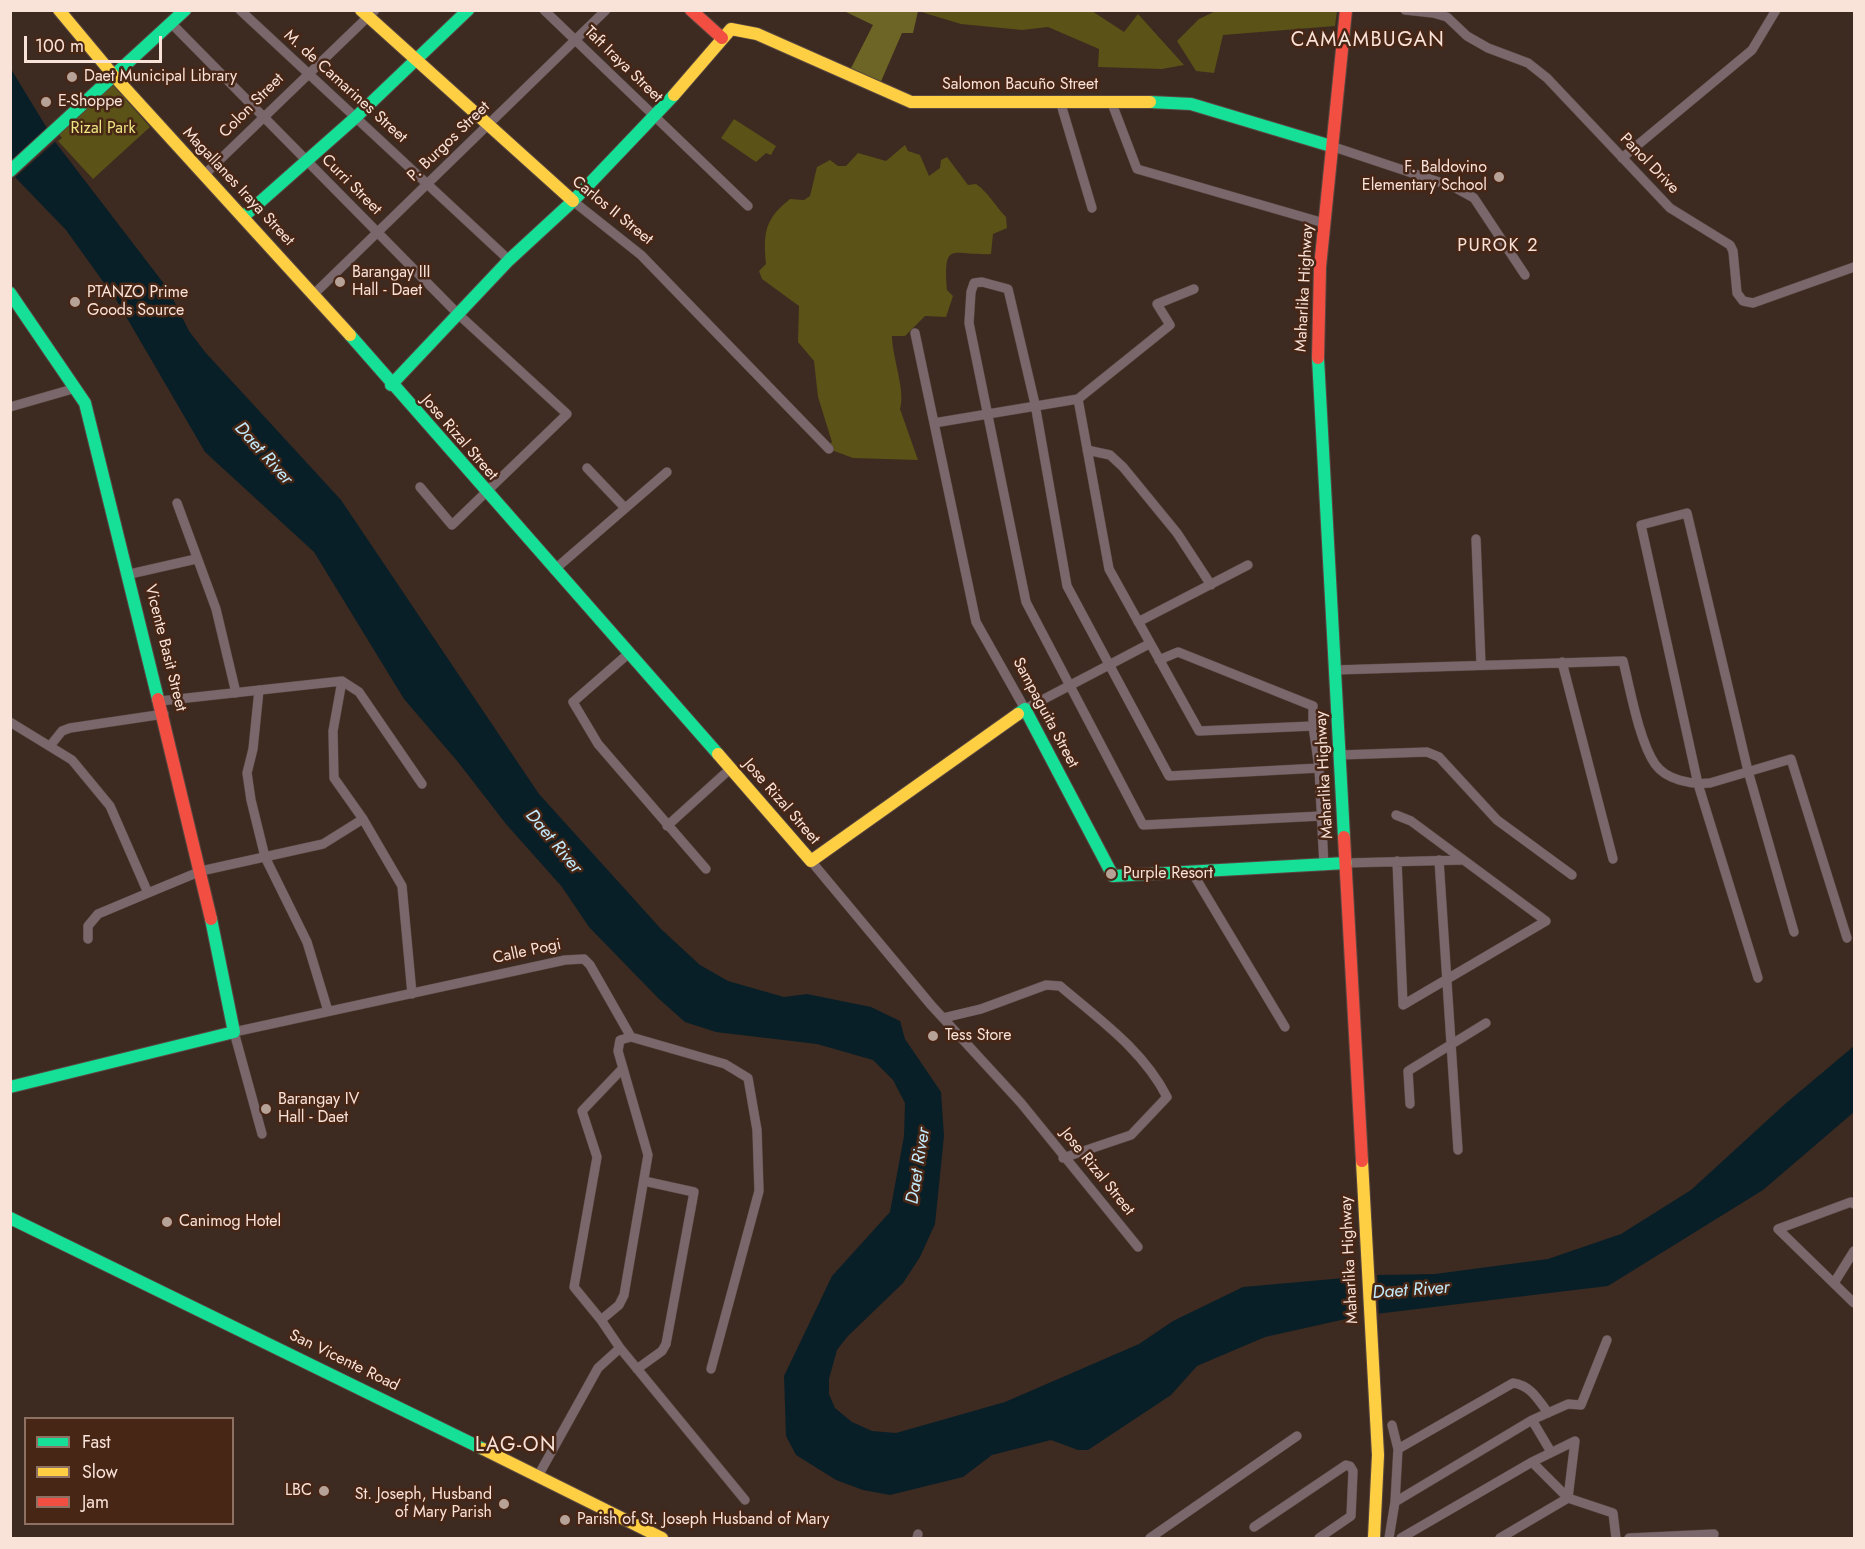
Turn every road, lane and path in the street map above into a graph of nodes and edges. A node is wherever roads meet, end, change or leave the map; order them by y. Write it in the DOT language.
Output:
graph roads {
  1 [pos="59,10"];
  2 [pos="185,10"];
  3 [pos="240,10"];
  4 [pos="468,10"];
  5 [pos="544,10"];
  6 [pos="606,10"];
  7 [pos="691,10"];
  8 [pos="1346,10"];
  9 [pos="1405,10"];
  10 [pos="1776,10"];
  11 [pos="368,13"];
  12 [pos="171,24"];
  13 [pos="722,38"];
  14 [pos="575,40"];
  15 [pos="414,60"];
  16 [pos="307,73"];
  17 [pos="114,76"];
  18 [pos="1060,101"];
  19 [pos="1111,101"];
  20 [pos="356,117"];
  21 [pos="655,117"];
  22 [pos="263,118"];
  23 [pos="487,126"];
  24 [pos="1331,146"];
  25 [pos="1622,158"];
  26 [pos="305,160"];
  27 [pos="10,171"];
  28 [pos="204,175"];
  29 [pos="428,183"];
  30 [pos="573,201"];
  31 [pos="748,206"];
  32 [pos="1092,208"];
  33 [pos="243,217"];
  34 [pos="1324,223"];
  35 [pos="378,233"];
  36 [pos="509,260"];
  37 [pos="1854,267"];
  38 [pos="1525,275"];
  39 [pos="1194,289"];
  40 [pos="10,293"];
  41 [pos="314,294"];
  42 [pos="458,315"];
  43 [pos="915,333"];
  44 [pos="391,385"];
  45 [pos="76,388"];
  46 [pos="1078,399"];
  47 [pos="1035,405"];
  48 [pos="10,406"];
  49 [pos="989,414"];
  50 [pos="934,423"];
  51 [pos="829,449"];
  52 [pos="1088,450"];
  53 [pos="586,468"];
  54 [pos="667,472"];
  55 [pos="420,487"];
  56 [pos="487,494"];
  57 [pos="177,503"];
  58 [pos="626,508"];
  59 [pos="1476,539"];
  60 [pos="196,559"];
  61 [pos="1248,565"];
  62 [pos="554,570"];
  63 [pos="130,574"];
  64 [pos="1211,585"];
  65 [pos="1138,622"];
  66 [pos="1149,644"];
  67 [pos="628,654"];
  68 [pos="1159,660"];
  69 [pos="1562,662"];
  70 [pos="1111,663"];
  71 [pos="1481,665"];
  72 [pos="1335,670"];
  73 [pos="342,681"];
  74 [pos="1070,683"];
  75 [pos="259,690"];
  76 [pos="236,693"];
  77 [pos="160,701"];
  78 [pos="1025,709"];
  79 [pos="164,714"];
  80 [pos="10,722"];
  81 [pos="1313,726"];
  82 [pos="50,746"];
  83 [pos="1340,755"];
  84 [pos="1318,768"];
  85 [pos="730,769"];
  86 [pos="1748,771"];
  87 [pos="422,784"];
  88 [pos="1698,784"];
  89 [pos="1396,815"];
  90 [pos="1321,816"];
  91 [pos="363,819"];
  92 [pos="667,826"];
  93 [pos="265,857"];
  94 [pos="1613,859"];
  95 [pos="1439,860"];
  96 [pos="1462,860"];
  97 [pos="810,861"];
  98 [pos="1397,861"];
  99 [pos="1346,863"];
  100 [pos="1324,866"];
  101 [pos="706,869"];
  102 [pos="201,870"];
  103 [pos="1192,872"];
  104 [pos="1572,875"];
  105 [pos="148,893"];
  106 [pos="1794,932"];
  107 [pos="1847,938"];
  108 [pos="88,939"];
  109 [pos="1758,978"];
  110 [pos="1447,982"];
  111 [pos="412,994"];
  112 [pos="328,1011"];
  113 [pos="943,1018"];
  114 [pos="1486,1023"];
  115 [pos="1285,1027"];
  116 [pos="234,1032"];
  117 [pos="631,1037"];
  118 [pos="1451,1046"];
  119 [pos="623,1068"];
  120 [pos="10,1087"];
  121 [pos="1410,1104"];
  122 [pos="262,1134"];
  123 [pos="1458,1150"];
  124 [pos="1063,1158"];
  125 [pos="644,1181"];
  126 [pos="1854,1204"];
  127 [pos="10,1218"];
  128 [pos="1138,1247"];
  129 [pos="1854,1251"];
  130 [pos="1834,1283"];
  131 [pos="1854,1303"];
  132 [pos="601,1320"];
  133 [pos="1607,1340"];
  134 [pos="620,1348"];
  135 [pos="637,1369"];
  136 [pos="711,1370"];
  137 [pos="1548,1413"];
  138 [pos="1533,1420"];
  139 [pos="1392,1425"];
  140 [pos="1297,1436"];
  141 [pos="1398,1449"];
  142 [pos="1551,1452"];
  143 [pos="1532,1462"];
  144 [pos="538,1476"];
  145 [pos="1568,1498"];
  146 [pos="745,1500"];
  147 [pos="1395,1502"];
  148 [pos="1254,1527"];
  149 [pos="662,1539"];
  150 [pos="1150,1539"];
  151 [pos="1318,1539"];
  152 [pos="1374,1539"];
  153 [pos="1389,1539"];
  154 [pos="1401,1539"];
  155 [pos="1500,1539"];
  156 [pos="1616,1539"];
  157 [pos="1629,1539"];
  158 [pos="1713,1539"];
  1 -- 17 [label="main road, Magallanes Iraya Street"];
  2 -- 12 [label="main road"];
  3 -- 16 [label="street, M. de Camarines Street"];
  4 -- 15 [label="main road"];
  5 -- 14 [label="street, Taft Iraya Street"];
  6 -- 14 [label="street, P. Burgos Street"];
  7 -- 13 [label="main road"];
  8 -- 24 [label="main road, Maharlika Highway"];
  9 -- 25 [label="street, Panol Drive"];
  10 -- 25 [label="street"];
  11 -- 15 [label="main road, Carlos II Street"];
  11 -- 16 [label="street, Colon Street"];
  12 -- 17 [label="main road"];
  12 -- 22 [label="street, Curri Street"];
  13 -- 18 [label="main road, Salomon Bacuño Street"];
  13 -- 21 [label="main road"];
  14 -- 21 [label="street, Taft Iraya Street"];
  14 -- 23 [label="street, P. Burgos Street"];
  15 -- 20 [label="main road"];
  15 -- 23 [label="main road, Carlos II Street"];
  16 -- 20 [label="street, M. de Camarines Street"];
  16 -- 22 [label="street, Colon Street"];
  17 -- 27 [label="main road"];
  17 -- 28 [label="main road, Magallanes Iraya Street"];
  18 -- 19 [label="main road, Salomon Bacuño Street"];
  18 -- 32 [label="street"];
  19 -- 24 [label="main road, Salomon Bacuño Street"];
  19 -- 34 [label="street"];
  20 -- 26 [label="main road"];
  20 -- 29 [label="street, M. de Camarines Street"];
  21 -- 30 [label="main road"];
  21 -- 31 [label="street, Taft Iraya Street"];
  22 -- 26 [label="street, Curri Street"];
  22 -- 28 [label="street, Colon Street"];
  23 -- 29 [label="street, P. Burgos Street"];
  23 -- 30 [label="main road, Carlos II Street"];
  24 -- 34 [label="main road, Maharlika Highway"];
  24 -- 38 [label="street"];
  25 -- 37 [label="street, Panol Drive"];
  26 -- 33 [label="main road"];
  26 -- 35 [label="street, Curri Street"];
  28 -- 33 [label="main road, Magallanes Iraya Street"];
  29 -- 35 [label="street, P. Burgos Street"];
  29 -- 36 [label="street, M. de Camarines Street"];
  30 -- 36 [label="main road"];
  30 -- 51 [label="street, Carlos II Street"];
  33 -- 41 [label="main road, Magallanes Iraya Street"];
  34 -- 72 [label="main road, Maharlika Highway"];
  35 -- 41 [label="street, P. Burgos Street"];
  35 -- 42 [label="street, Curri Street"];
  36 -- 42 [label="main road"];
  39 -- 46 [label="street"];
  40 -- 45 [label="main road, Vicente Basit Street"];
  41 -- 44 [label="main road, Magallanes Iraya Street"];
  42 -- 44 [label="main road"];
  42 -- 56 [label="street, Curri Street"];
  43 -- 50 [label="street, Sampaguita Street"];
  44 -- 56 [label="main road, Jose Rizal Street"];
  45 -- 48 [label="street"];
  45 -- 63 [label="main road, Vicente Basit Street"];
  46 -- 47 [label="street"];
  46 -- 52 [label="street"];
  47 -- 49 [label="street"];
  47 -- 49 [label="street"];
  47 -- 70 [label="street"];
  49 -- 50 [label="street"];
  49 -- 74 [label="street"];
  50 -- 78 [label="street, Sampaguita Street"];
  52 -- 64 [label="street"];
  52 -- 65 [label="street"];
  53 -- 58 [label="street"];
  54 -- 58 [label="street"];
  55 -- 56 [label="street"];
  56 -- 62 [label="main road, Jose Rizal Street"];
  57 -- 60 [label="street"];
  58 -- 62 [label="street"];
  59 -- 71 [label="street"];
  60 -- 63 [label="street"];
  60 -- 76 [label="street"];
  61 -- 64 [label="street"];
  62 -- 67 [label="main road, Jose Rizal Street"];
  63 -- 77 [label="main road, Vicente Basit Street"];
  64 -- 65 [label="street"];
  65 -- 66 [label="street"];
  66 -- 68 [label="street"];
  66 -- 70 [label="street"];
  67 -- 85 [label="main road, Jose Rizal Street"];
  67 -- 92 [label="street"];
  68 -- 81 [label="street"];
  68 -- 81 [label="street"];
  69 -- 71 [label="street"];
  69 -- 88 [label="street"];
  69 -- 94 [label="street"];
  70 -- 74 [label="street"];
  70 -- 84 [label="street"];
  71 -- 72 [label="street"];
  72 -- 83 [label="main road, Maharlika Highway"];
  73 -- 75 [label="street"];
  73 -- 87 [label="street"];
  73 -- 91 [label="street"];
  74 -- 78 [label="street"];
  74 -- 90 [label="street"];
  75 -- 76 [label="street"];
  75 -- 93 [label="street"];
  76 -- 77 [label="street"];
  77 -- 79 [label="main road, Vicente Basit Street"];
  78 -- 97 [label="main road"];
  78 -- 103 [label="main road, Sampaguita Street"];
  79 -- 82 [label="street"];
  79 -- 102 [label="main road, Vicente Basit Street"];
  80 -- 82 [label="street"];
  81 -- 84 [label="street"];
  82 -- 105 [label="street"];
  83 -- 99 [label="main road, Maharlika Highway"];
  83 -- 104 [label="street"];
  84 -- 90 [label="street"];
  85 -- 92 [label="street"];
  85 -- 97 [label="main road, Jose Rizal Street"];
  86 -- 88 [label="street"];
  86 -- 88 [label="street"];
  86 -- 106 [label="street"];
  86 -- 107 [label="street"];
  88 -- 109 [label="street"];
  89 -- 96 [label="street"];
  90 -- 100 [label="street"];
  91 -- 93 [label="street"];
  91 -- 111 [label="street"];
  92 -- 101 [label="street"];
  93 -- 102 [label="street"];
  93 -- 112 [label="street"];
  95 -- 96 [label="street"];
  95 -- 98 [label="street"];
  95 -- 110 [label="street"];
  96 -- 110 [label="street"];
  97 -- 113 [label="street, Jose Rizal Street"];
  98 -- 99 [label="street"];
  98 -- 110 [label="street"];
  99 -- 100 [label="main road, Sampaguita Street"];
  99 -- 152 [label="main road, Maharlika Highway"];
  100 -- 103 [label="main road, Sampaguita Street"];
  102 -- 105 [label="street"];
  102 -- 116 [label="main road, Vicente Basit Street"];
  103 -- 115 [label="street"];
  105 -- 108 [label="street"];
  110 -- 118 [label="street"];
  111 -- 112 [label="street, Calle Pogi"];
  111 -- 117 [label="street, Calle Pogi"];
  112 -- 116 [label="street, Calle Pogi"];
  113 -- 124 [label="street, Jose Rizal Street"];
  113 -- 124 [label="street"];
  114 -- 118 [label="street"];
  116 -- 120 [label="main road, Calle Pogi"];
  116 -- 122 [label="street"];
  117 -- 119 [label="street"];
  117 -- 136 [label="street"];
  118 -- 121 [label="street"];
  118 -- 123 [label="street"];
  119 -- 125 [label="street"];
  119 -- 132 [label="street"];
  124 -- 128 [label="street, Jose Rizal Street"];
  125 -- 132 [label="street"];
  125 -- 135 [label="street"];
  126 -- 130 [label="street"];
  127 -- 144 [label="main road, San Vicente Road"];
  129 -- 130 [label="street"];
  130 -- 131 [label="street"];
  132 -- 134 [label="street"];
  133 -- 137 [label="street"];
  134 -- 135 [label="street"];
  134 -- 144 [label="street"];
  135 -- 146 [label="street"];
  137 -- 138 [label="street"];
  137 -- 141 [label="street"];
  138 -- 142 [label="street"];
  138 -- 147 [label="street"];
  139 -- 141 [label="street"];
  140 -- 150 [label="street"];
  141 -- 147 [label="street"];
  142 -- 143 [label="street"];
  142 -- 145 [label="street"];
  143 -- 145 [label="street"];
  143 -- 154 [label="street"];
  144 -- 149 [label="main road, San Vicente Road"];
  145 -- 155 [label="street"];
  145 -- 156 [label="street"];
  147 -- 153 [label="street"];
  148 -- 151 [label="street"];
  157 -- 158 [label="street"];
}
